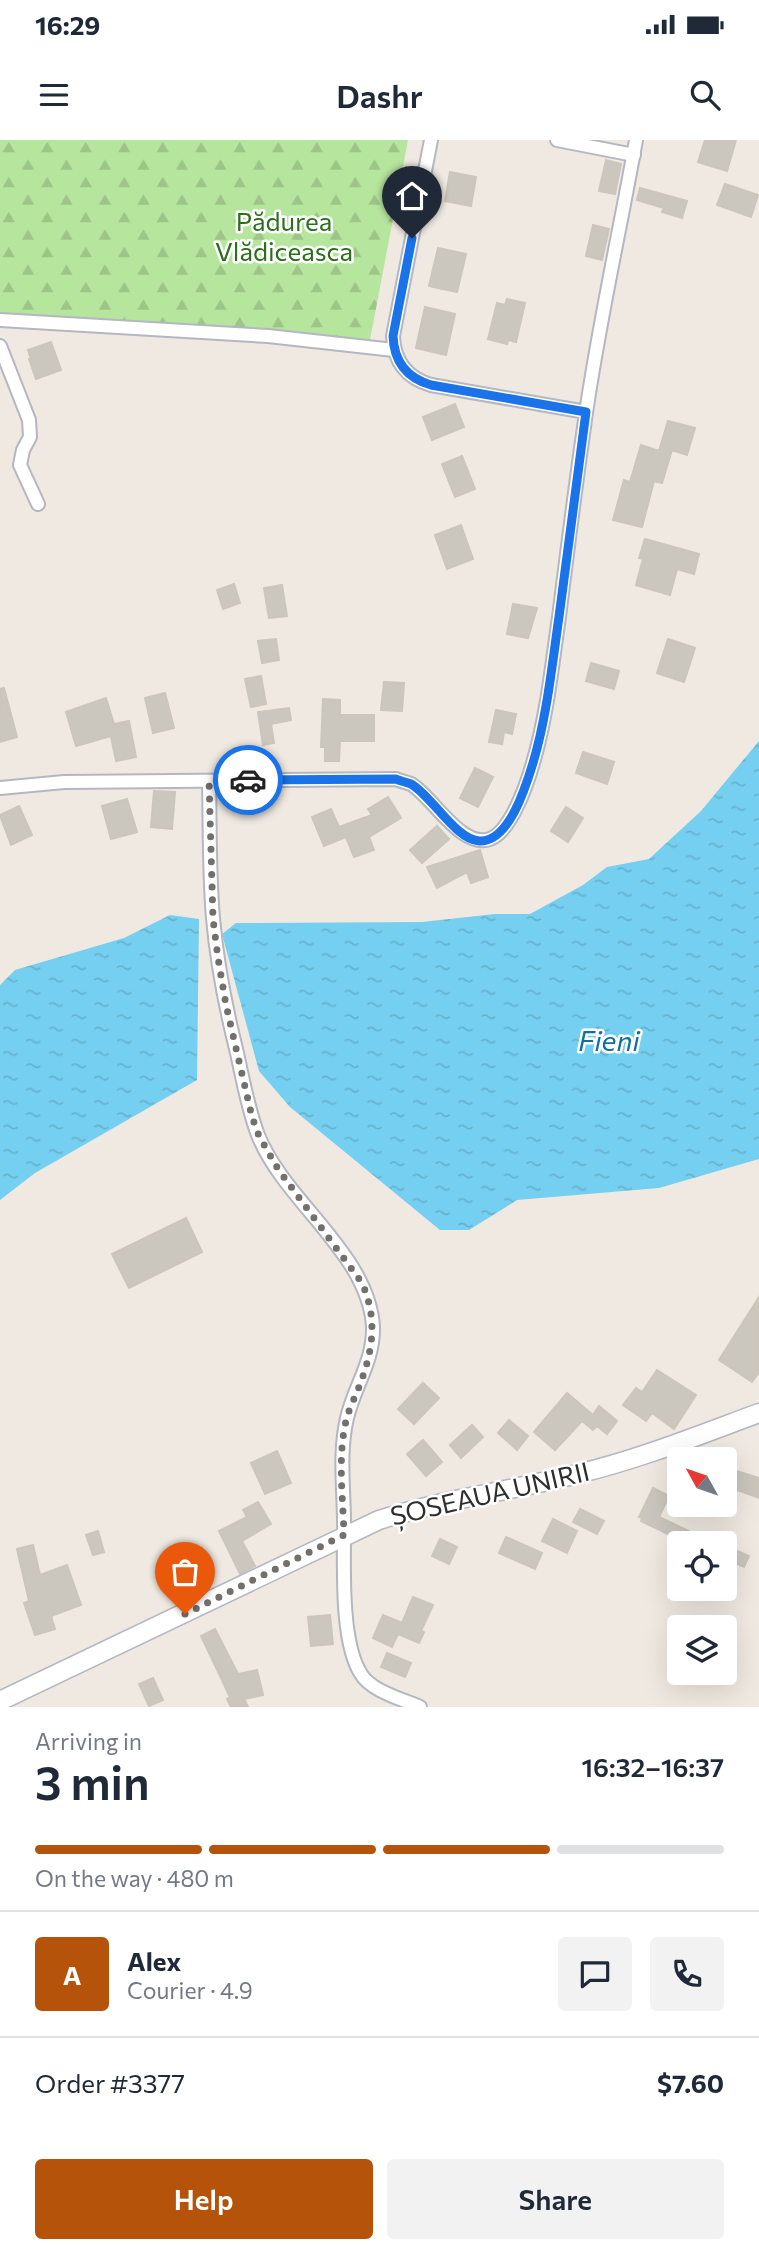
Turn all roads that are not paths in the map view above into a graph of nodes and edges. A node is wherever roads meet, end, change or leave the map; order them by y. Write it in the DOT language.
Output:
graph roads {
  1 [pos="431,140"];
  2 [pos="557,140"];
  3 [pos="636,140"];
  4 [pos="634,155"];
  5 [pos="0,320"];
  6 [pos="0,346"];
  7 [pos="394,350"];
  8 [pos="586,412"];
  9 [pos="38,504"];
  10 [pos="209,781"];
  11 [pos="0,788"];
  12 [pos="759,1413"];
  13 [pos="344,1535"];
  14 [pos="0,1701"];
  15 [pos="420,1707"];
  1 -- 7 [label="street"];
  2 -- 4 [label="street"];
  3 -- 4 [label="street"];
  4 -- 8 [label="street"];
  5 -- 7 [label="street"];
  6 -- 9 [label="street"];
  7 -- 8 [label="street"];
  8 -- 10 [label="street"];
  10 -- 11 [label="street"];
  10 -- 13 [label="street"];
  12 -- 13 [label="main road, ȘOSEAUA UNIRII"];
  13 -- 14 [label="main road, ȘOSEAUA UNIRII"];
  13 -- 15 [label="street"];
}
